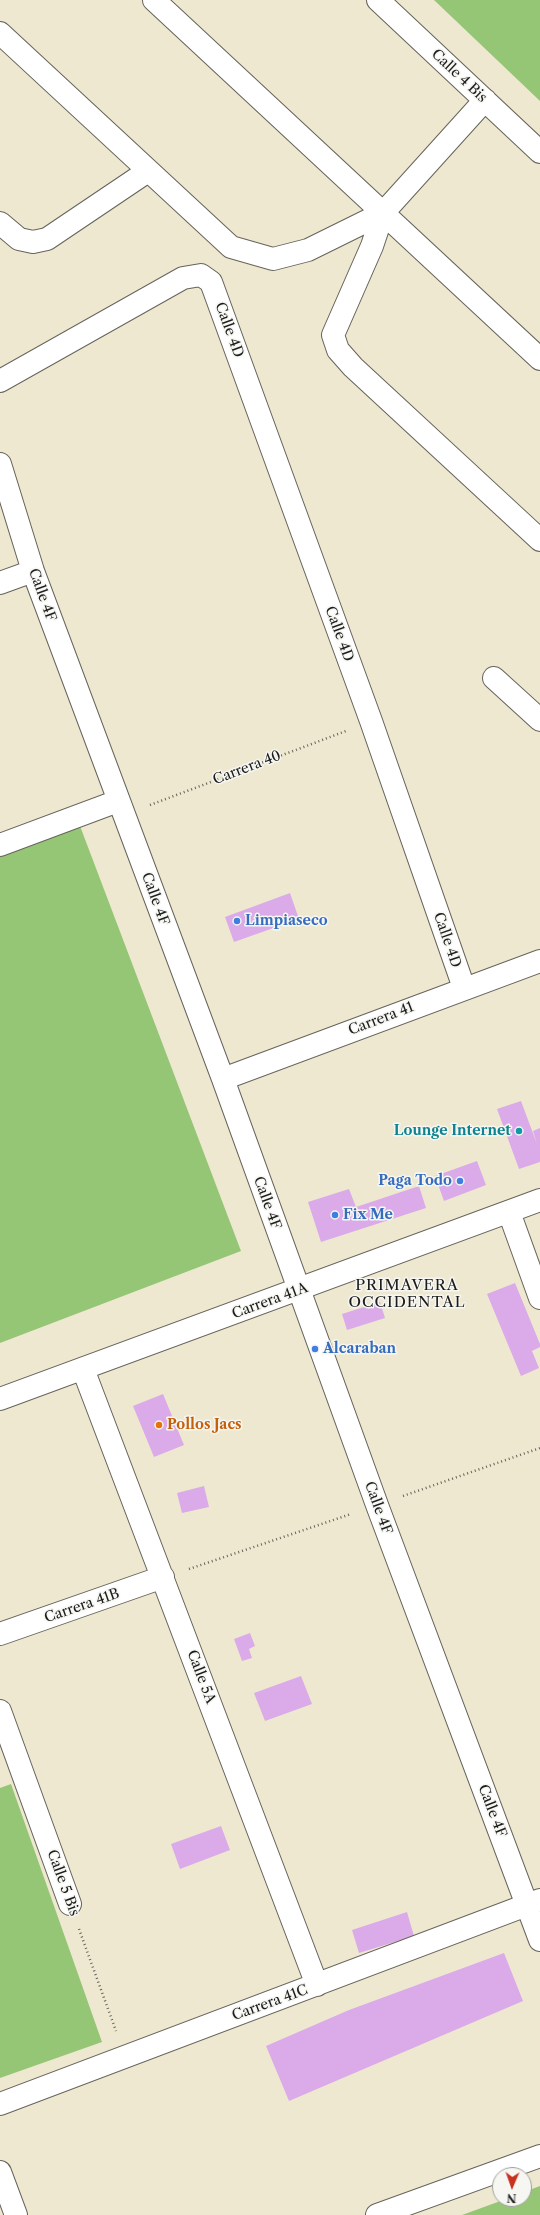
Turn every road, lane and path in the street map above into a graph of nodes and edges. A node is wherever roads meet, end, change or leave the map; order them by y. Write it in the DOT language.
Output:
graph roads {
  1 [pos="154,0"];
  2 [pos="378,0"];
  3 [pos="0,33"];
  4 [pos="485,100"];
  5 [pos="540,152"];
  6 [pos="148,171"];
  7 [pos="382,213"];
  8 [pos="0,223"];
  9 [pos="540,359"];
  10 [pos="0,381"];
  11 [pos="0,464"];
  12 [pos="540,540"];
  13 [pos="33,571"];
  14 [pos="0,583"];
  15 [pos="494,678"];
  16 [pos="540,720"];
  17 [pos="370,721"];
  18 [pos="121,808"];
  19 [pos="0,844"];
  20 [pos="540,961"];
  21 [pos="464,988"];
  22 [pos="222,1079"];
  23 [pos="540,1200"];
  24 [pos="509,1212"];
  25 [pos="299,1290"];
  26 [pos="540,1298"];
  27 [pos="83,1369"];
  28 [pos="0,1399"];
  29 [pos="163,1578"];
  30 [pos="0,1634"];
  31 [pos="0,1711"];
  32 [pos="534,1902"];
  33 [pos="70,1904"];
  34 [pos="540,1940"];
  35 [pos="318,1985"];
  36 [pos="125,2056"];
  37 [pos="0,2104"];
  38 [pos="540,2156"];
  39 [pos="0,2172"];
  40 [pos="16,2215"];
  41 [pos="377,2215"];
  1 -- 7 [label="street"];
  2 -- 4 [label="street, Calle 4 Bis"];
  3 -- 6 [label="street"];
  4 -- 5 [label="street, Calle 4 Bis"];
  4 -- 7 [label="street"];
  6 -- 7 [label="street"];
  6 -- 8 [label="street"];
  7 -- 9 [label="street"];
  7 -- 12 [label="street"];
  10 -- 17 [label="street, Calle 4D"];
  11 -- 13 [label="street, Calle 4F"];
  13 -- 14 [label="street"];
  13 -- 18 [label="street, Calle 4F"];
  15 -- 16 [label="street"];
  17 -- 18 [label="path, Carrera 40"];
  17 -- 21 [label="street, Calle 4D"];
  18 -- 19 [label="street"];
  18 -- 22 [label="street, Calle 4F"];
  20 -- 21 [label="street, Carrera 41"];
  21 -- 22 [label="street, Carrera 41"];
  22 -- 25 [label="street, Calle 4F"];
  23 -- 24 [label="street, Carrera 41A"];
  24 -- 25 [label="street, Carrera 41A"];
  24 -- 26 [label="street"];
  25 -- 27 [label="street, Carrera 41A"];
  25 -- 32 [label="street, Calle 4F"];
  27 -- 28 [label="street, Carrera 41A"];
  27 -- 29 [label="street, Calle 5A"];
  29 -- 30 [label="street, Carrera 41B"];
  29 -- 35 [label="street, Calle 5A"];
  31 -- 33 [label="street, Calle 5 Bis"];
  32 -- 34 [label="street, Calle 4F"];
  32 -- 35 [label="street, Carrera 41C"];
  33 -- 36 [label="path, Calle 5 Bis"];
  35 -- 36 [label="street, Carrera 41C"];
  36 -- 37 [label="street, Carrera 41C"];
  38 -- 41 [label="street"];
  39 -- 40 [label="street"];
}
